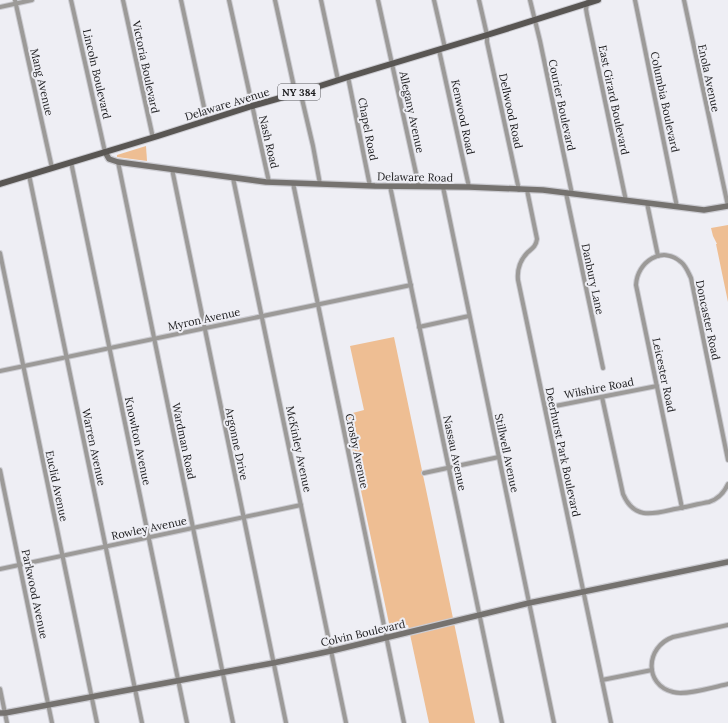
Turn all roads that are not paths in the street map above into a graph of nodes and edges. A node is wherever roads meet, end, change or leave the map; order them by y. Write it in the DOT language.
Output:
graph roads {
  1 [pos="32,0"];
  2 [pos="71,0"];
  3 [pos="122,0"];
  4 [pos="181,0"];
  5 [pos="229,0"];
  6 [pos="275,0"];
  7 [pos="321,0"];
  8 [pos="378,0"];
  9 [pos="434,0"];
  10 [pos="479,0"];
  11 [pos="530,0"];
  12 [pos="598,0"];
  13 [pos="635,0"];
  14 [pos="684,0"];
  15 [pos="15,2"];
  16 [pos="588,2"];
  17 [pos="0,7"];
  18 [pos="535,20"];
  19 [pos="487,35"];
  20 [pos="442,49"];
  21 [pos="393,64"];
  22 [pos="348,77"];
  23 [pos="338,80"];
  24 [pos="298,93"];
  25 [pos="252,106"];
  26 [pos="207,121"];
  27 [pos="152,138"];
  28 [pos="105,152"];
  29 [pos="71,162"];
  30 [pos="118,162"];
  31 [pos="52,168"];
  32 [pos="172,169"];
  33 [pos="29,175"];
  34 [pos="233,178"];
  35 [pos="269,182"];
  36 [pos="293,183"];
  37 [pos="0,184"];
  38 [pos="320,184"];
  39 [pos="370,186"];
  40 [pos="390,186"];
  41 [pos="419,187"];
  42 [pos="443,187"];
  43 [pos="469,187"];
  44 [pos="519,190"];
  45 [pos="527,190"];
  46 [pos="569,194"];
  47 [pos="626,201"];
  48 [pos="647,203"];
  49 [pos="728,206"];
  50 [pos="677,207"];
  51 [pos="0,253"];
  52 [pos="658,256"];
  53 [pos="411,285"];
  54 [pos="318,305"];
  55 [pos="262,316"];
  56 [pos="469,316"];
  57 [pos="420,327"];
  58 [pos="204,328"];
  59 [pos="154,339"];
  60 [pos="110,348"];
  61 [pos="66,358"];
  62 [pos="24,367"];
  63 [pos="603,368"];
  64 [pos="0,372"];
  65 [pos="657,386"];
  66 [pos="602,397"];
  67 [pos="545,408"];
  68 [pos="499,457"];
  69 [pos="728,460"];
  70 [pos="448,468"];
  71 [pos="0,470"];
  72 [pos="424,473"];
  73 [pos="728,484"];
  74 [pos="301,505"];
  75 [pos="682,508"];
  76 [pos="243,518"];
  77 [pos="193,528"];
  78 [pos="149,538"];
  79 [pos="105,546"];
  80 [pos="62,556"];
  81 [pos="728,562"];
  82 [pos="20,564"];
  83 [pos="0,569"];
  84 [pos="583,592"];
  85 [pos="529,603"];
  86 [pos="479,615"];
  87 [pos="728,625"];
  88 [pos="387,638"];
  89 [pos="331,651"];
  90 [pos="273,663"];
  91 [pos="652,670"];
  92 [pos="223,673"];
  93 [pos="602,680"];
  94 [pos="178,681"];
  95 [pos="728,684"];
  96 [pos="0,689"];
  97 [pos="135,689"];
  98 [pos="92,697"];
  99 [pos="48,705"];
  100 [pos="2,713"];
  101 [pos="7,723"];
  102 [pos="52,723"];
  103 [pos="97,723"];
  104 [pos="142,723"];
  105 [pos="187,723"];
  106 [pos="234,723"];
  107 [pos="286,723"];
  108 [pos="346,723"];
  109 [pos="404,723"];
  110 [pos="502,723"];
  111 [pos="554,723"];
  112 [pos="611,723"];
  1 -- 15 [label="street"];
  2 -- 28 [label="street, Lincoln Boulevard"];
  3 -- 27 [label="street, Victoria Boulevard"];
  4 -- 26 [label="street"];
  5 -- 25 [label="street, Nash Road"];
  6 -- 24 [label="street"];
  7 -- 23 [label="street"];
  8 -- 21 [label="street, Allegany Avenue"];
  9 -- 20 [label="street, Kenwood Road"];
  10 -- 19 [label="street, Dellwood Road"];
  11 -- 18 [label="street, Courier Boulevard"];
  12 -- 16 [label="main road, Delaware Avenue / NY 384"];
  13 -- 50 [label="street, Columbia Boulevard"];
  14 -- 49 [label="street, Enola Avenue"];
  15 -- 17 [label="street"];
  15 -- 31 [label="street, Mang Avenue"];
  16 -- 18 [label="main road, Delaware Avenue / NY 384"];
  16 -- 47 [label="street, East Girard Boulevard"];
  18 -- 19 [label="main road, Delaware Avenue / NY 384"];
  18 -- 46 [label="street, Courier Boulevard"];
  19 -- 20 [label="main road, Delaware Avenue / NY 384"];
  19 -- 44 [label="street, Dellwood Road"];
  20 -- 21 [label="main road, Delaware Avenue / NY 384"];
  20 -- 43 [label="street, Kenwood Road"];
  21 -- 22 [label="main road, Delaware Avenue / NY 384"];
  21 -- 41 [label="street, Allegany Avenue"];
  22 -- 23 [label="main road, Delaware Avenue / NY 384"];
  22 -- 39 [label="street, Chapel Road"];
  23 -- 24 [label="main road, Delaware Avenue / NY 384"];
  24 -- 25 [label="main road, Delaware Avenue / NY 384"];
  24 -- 38 [label="street"];
  25 -- 26 [label="main road, Delaware Avenue / NY 384"];
  25 -- 35 [label="street, Nash Road"];
  26 -- 27 [label="main road, Delaware Avenue / NY 384"];
  27 -- 28 [label="main road, Delaware Avenue / NY 384"];
  28 -- 29 [label="main road, Delaware Avenue / NY 384"];
  28 -- 30 [label="street"];
  29 -- 31 [label="main road, Delaware Avenue / NY 384"];
  29 -- 60 [label="street, Knowlton Avenue"];
  30 -- 32 [label="street, Delaware Road"];
  30 -- 59 [label="street, Wardman Road"];
  31 -- 33 [label="main road, Delaware Avenue / NY 384"];
  32 -- 34 [label="street, Delaware Road"];
  32 -- 58 [label="street, Argonne Drive"];
  33 -- 37 [label="main road, Delaware Avenue / NY 384"];
  33 -- 61 [label="street, Warren Avenue"];
  34 -- 35 [label="street, Delaware Road"];
  34 -- 55 [label="street, McKinley Avenue"];
  35 -- 36 [label="street, Delaware Road"];
  36 -- 38 [label="street, Delaware Road"];
  36 -- 54 [label="street, Crosby Avenue"];
  38 -- 39 [label="street, Delaware Road"];
  39 -- 40 [label="street, Delaware Road"];
  40 -- 41 [label="street, Delaware Road"];
  40 -- 53 [label="street, Nassau Avenue"];
  41 -- 42 [label="street, Delaware Road"];
  42 -- 43 [label="street, Delaware Road"];
  42 -- 56 [label="street, Stillwell Avenue"];
  43 -- 44 [label="street, Delaware Road"];
  44 -- 45 [label="street, Delaware Road"];
  45 -- 46 [label="street, Delaware Road"];
  45 -- 67 [label="street, Deerhurst Park Boulevard"];
  46 -- 47 [label="street, Delaware Road"];
  46 -- 63 [label="street, Danbury Lane"];
  47 -- 48 [label="street, Delaware Road"];
  48 -- 50 [label="street, Delaware Road"];
  48 -- 52 [label="street"];
  49 -- 50 [label="street, Delaware Road"];
  51 -- 62 [label="street, Euclid Avenue"];
  52 -- 65 [label="street, Leicester Road"];
  52 -- 69 [label="street, Doncaster Road"];
  53 -- 54 [label="street, Myron Avenue"];
  53 -- 57 [label="street, Nassau Avenue"];
  54 -- 55 [label="street, Myron Avenue"];
  54 -- 88 [label="street, Crosby Avenue"];
  55 -- 58 [label="street, Myron Avenue"];
  55 -- 74 [label="street, McKinley Avenue"];
  56 -- 57 [label="street"];
  56 -- 68 [label="street, Stillwell Avenue"];
  57 -- 70 [label="street, Nassau Avenue"];
  58 -- 59 [label="street, Myron Avenue"];
  58 -- 76 [label="street, Argonne Drive"];
  59 -- 60 [label="street, Myron Avenue"];
  59 -- 77 [label="street, Wardman Road"];
  60 -- 61 [label="street, Myron Avenue"];
  60 -- 78 [label="street, Knowlton Avenue"];
  61 -- 62 [label="street, Myron Avenue"];
  61 -- 79 [label="street, Warren Avenue"];
  62 -- 64 [label="street, Myron Avenue"];
  62 -- 80 [label="street, Euclid Avenue"];
  65 -- 66 [label="street, Wilshire Road"];
  65 -- 75 [label="street, Leicester Road"];
  66 -- 67 [label="street, Wilshire Road"];
  66 -- 75 [label="street"];
  67 -- 84 [label="street, Deerhurst Park Boulevard"];
  68 -- 70 [label="street"];
  68 -- 85 [label="street, Stillwell Avenue"];
  70 -- 72 [label="street"];
  70 -- 86 [label="street, Nassau Avenue"];
  71 -- 82 [label="street, Parkwood Avenue"];
  73 -- 75 [label="street"];
  74 -- 76 [label="street, Rowley Avenue"];
  74 -- 89 [label="street, McKinley Avenue"];
  76 -- 77 [label="street, Rowley Avenue"];
  76 -- 90 [label="street, Argonne Drive"];
  77 -- 78 [label="street, Rowley Avenue"];
  77 -- 92 [label="street, Wardman Road"];
  78 -- 79 [label="street, Rowley Avenue"];
  78 -- 94 [label="street, Knowlton Avenue"];
  79 -- 80 [label="street, Rowley Avenue"];
  79 -- 97 [label="street, Warren Avenue"];
  80 -- 82 [label="street, Rowley Avenue"];
  80 -- 98 [label="street, Euclid Avenue"];
  81 -- 84 [label="street, Colvin Boulevard"];
  82 -- 83 [label="street, Rowley Avenue"];
  82 -- 99 [label="street, Parkwood Avenue"];
  84 -- 85 [label="street, Colvin Boulevard"];
  84 -- 93 [label="street, Deerhurst Park Boulevard"];
  85 -- 86 [label="street, Colvin Boulevard"];
  85 -- 111 [label="street, Stillwell Avenue"];
  86 -- 88 [label="street, Colvin Boulevard"];
  86 -- 110 [label="street, Nassau Avenue"];
  87 -- 91 [label="street"];
  88 -- 89 [label="street, Colvin Boulevard"];
  88 -- 109 [label="street, Crosby Avenue"];
  89 -- 90 [label="street, Colvin Boulevard"];
  89 -- 108 [label="street, McKinley Avenue"];
  90 -- 92 [label="street, Colvin Boulevard"];
  90 -- 107 [label="street, Argonne Drive"];
  91 -- 93 [label="street"];
  91 -- 95 [label="street"];
  92 -- 94 [label="street, Colvin Boulevard"];
  92 -- 106 [label="street, Wardman Road"];
  93 -- 112 [label="street, Deerhurst Park Boulevard"];
  94 -- 97 [label="street, Colvin Boulevard"];
  94 -- 105 [label="street, Knowlton Avenue"];
  96 -- 100 [label="street"];
  97 -- 98 [label="street, Colvin Boulevard"];
  97 -- 104 [label="street, Warren Avenue"];
  98 -- 99 [label="street, Colvin Boulevard"];
  98 -- 103 [label="street, Euclid Avenue"];
  99 -- 100 [label="street, Colvin Boulevard"];
  99 -- 102 [label="street, Parkwood Avenue"];
  100 -- 101 [label="street"];
}
